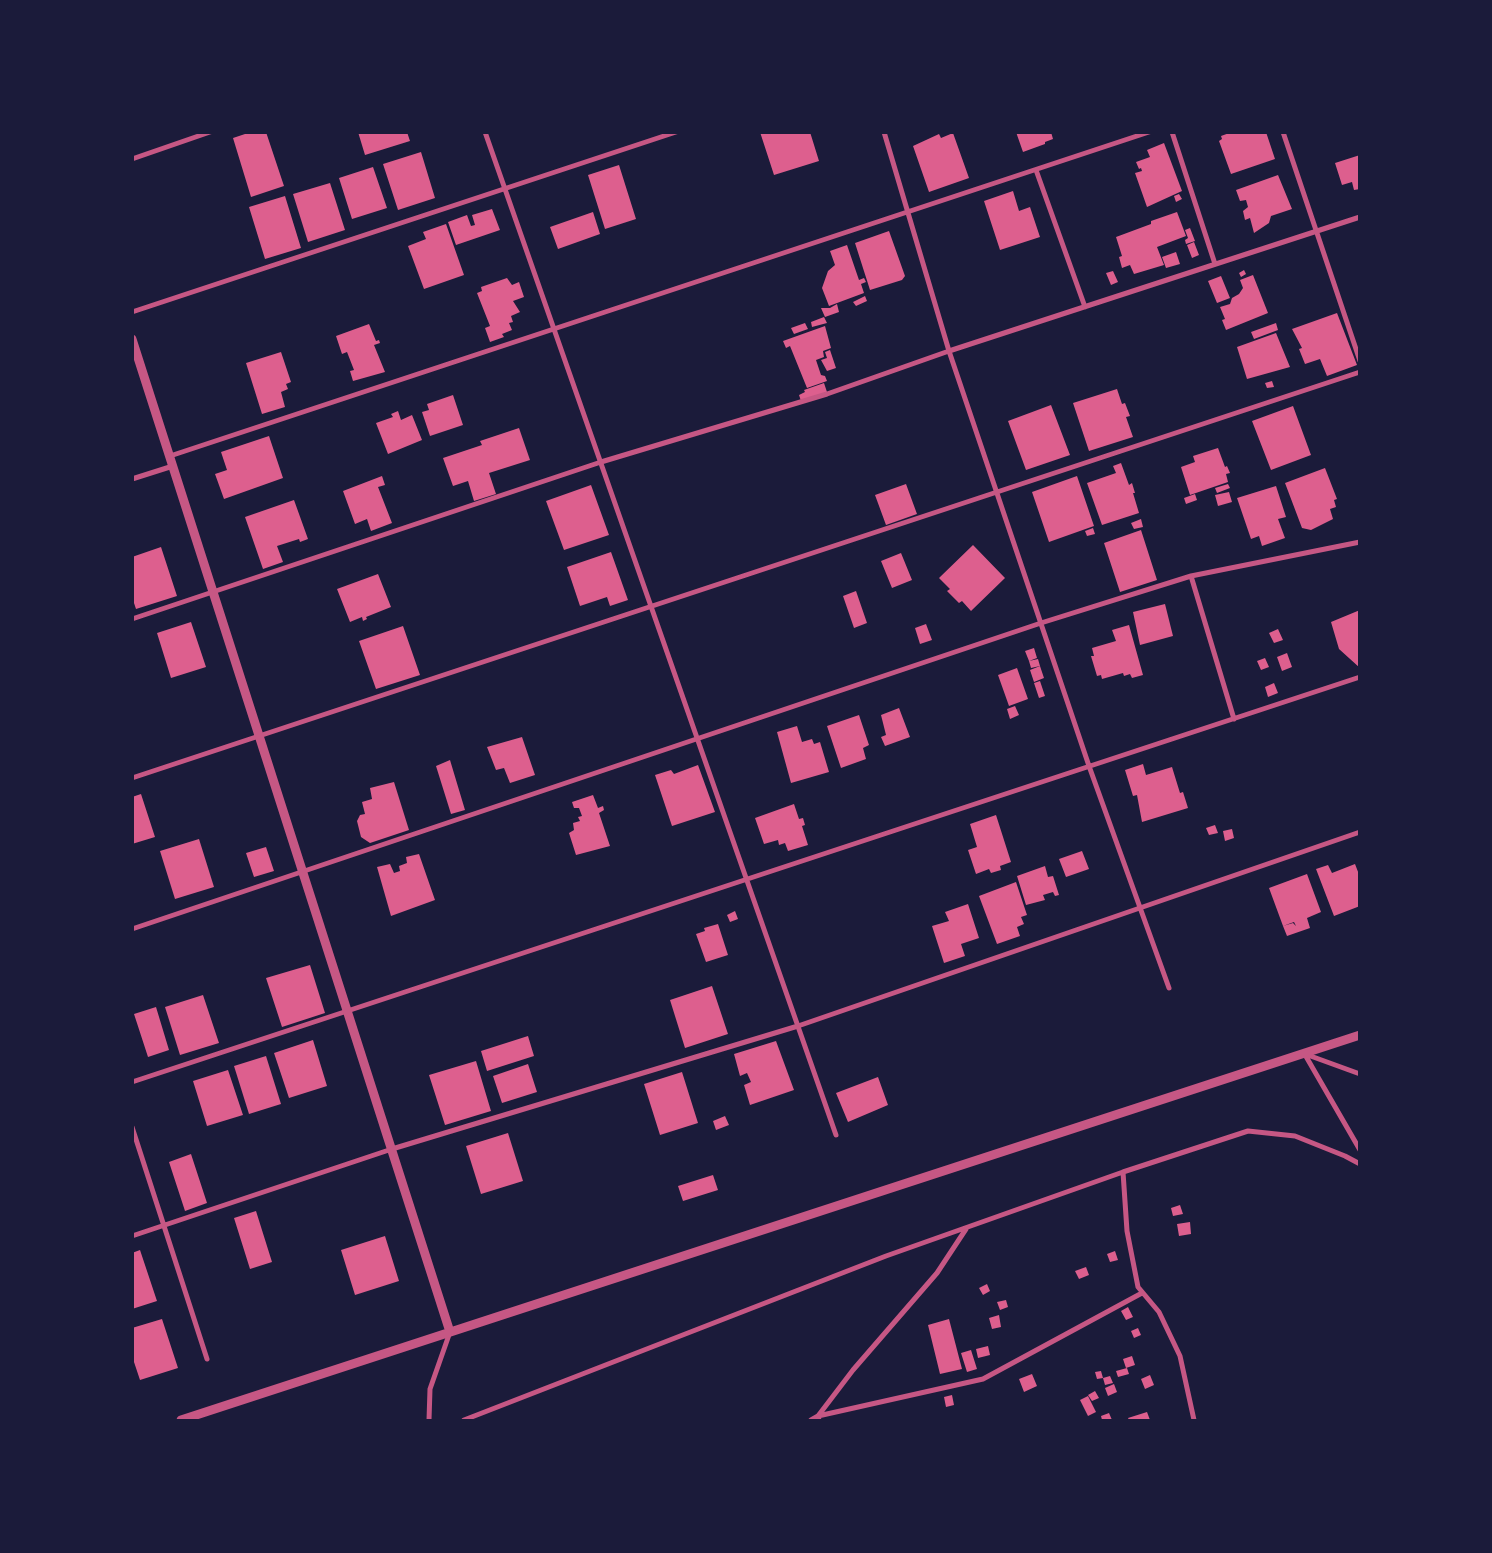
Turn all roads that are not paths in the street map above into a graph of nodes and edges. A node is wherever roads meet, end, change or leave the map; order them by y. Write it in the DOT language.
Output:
graph roads {
  1 [pos="210,132"];
  2 [pos="485,132"];
  3 [pos="676,132"];
  4 [pos="884,132"];
  5 [pos="1149,132"];
  6 [pos="1172,132"];
  7 [pos="1283,132"];
  8 [pos="132,159"];
  9 [pos="1036,170"];
  10 [pos="505,189"];
  11 [pos="909,212"];
  12 [pos="1360,217"];
  13 [pos="1316,231"];
  14 [pos="1215,264"];
  15 [pos="1085,307"];
  16 [pos="132,312"];
  17 [pos="554,329"];
  18 [pos="132,340"];
  19 [pos="950,351"];
  20 [pos="1360,360"];
  21 [pos="1360,372"];
  22 [pos="170,456"];
  23 [pos="601,462"];
  24 [pos="173,466"];
  25 [pos="132,479"];
  26 [pos="997,492"];
  27 [pos="1360,542"];
  28 [pos="1190,576"];
  29 [pos="213,592"];
  30 [pos="652,607"];
  31 [pos="132,619"];
  32 [pos="1041,623"];
  33 [pos="1360,677"];
  34 [pos="1234,719"];
  35 [pos="259,736"];
  36 [pos="697,737"];
  37 [pos="1089,766"];
  38 [pos="132,778"];
  39 [pos="1360,832"];
  40 [pos="303,872"];
  41 [pos="747,880"];
  42 [pos="1140,908"];
  43 [pos="132,929"];
  44 [pos="1169,988"];
  45 [pos="348,1011"];
  46 [pos="798,1026"];
  47 [pos="1360,1035"];
  48 [pos="1304,1053"];
  49 [pos="1360,1074"];
  50 [pos="132,1082"];
  51 [pos="132,1127"];
  52 [pos="836,1135"];
  53 [pos="392,1149"];
  54 [pos="1360,1150"];
  55 [pos="1360,1164"];
  56 [pos="1123,1172"];
  57 [pos="164,1226"];
  58 [pos="966,1228"];
  59 [pos="132,1236"];
  60 [pos="1142,1293"];
  61 [pos="450,1332"];
  62 [pos="207,1359"];
  63 [pos="819,1418"];
  64 [pos="181,1420"];
  65 [pos="429,1420"];
  66 [pos="464,1420"];
  67 [pos="811,1420"];
  68 [pos="1194,1420"];
  1 -- 8 [label="street"];
  2 -- 10 [label="street"];
  3 -- 10 [label="street"];
  4 -- 11 [label="street"];
  5 -- 9 [label="street"];
  6 -- 14 [label="street"];
  7 -- 13 [label="street"];
  9 -- 11 [label="street"];
  9 -- 15 [label="street"];
  10 -- 16 [label="street"];
  10 -- 17 [label="street"];
  11 -- 17 [label="street"];
  11 -- 19 [label="street"];
  12 -- 13 [label="street"];
  13 -- 14 [label="street"];
  13 -- 20 [label="street"];
  14 -- 15 [label="street"];
  15 -- 19 [label="street"];
  17 -- 22 [label="street"];
  17 -- 23 [label="street"];
  18 -- 22 [label="street"];
  19 -- 23 [label="street"];
  19 -- 26 [label="street"];
  21 -- 26 [label="street"];
  22 -- 24 [label="street"];
  23 -- 29 [label="street"];
  23 -- 30 [label="street"];
  24 -- 25 [label="street"];
  24 -- 29 [label="street"];
  26 -- 30 [label="street"];
  26 -- 32 [label="street"];
  27 -- 28 [label="street"];
  28 -- 32 [label="street"];
  28 -- 34 [label="street"];
  29 -- 31 [label="street"];
  29 -- 35 [label="street"];
  30 -- 35 [label="street"];
  30 -- 36 [label="street"];
  32 -- 36 [label="street"];
  32 -- 37 [label="street"];
  33 -- 34 [label="street"];
  34 -- 37 [label="street"];
  35 -- 38 [label="street"];
  35 -- 40 [label="street"];
  36 -- 40 [label="street"];
  36 -- 41 [label="street"];
  37 -- 41 [label="street"];
  37 -- 42 [label="street"];
  39 -- 42 [label="street"];
  40 -- 43 [label="street"];
  40 -- 45 [label="street"];
  41 -- 45 [label="street"];
  41 -- 46 [label="street"];
  42 -- 44 [label="street"];
  42 -- 46 [label="street"];
  45 -- 50 [label="street"];
  45 -- 53 [label="street"];
  46 -- 52 [label="street"];
  46 -- 53 [label="street"];
  47 -- 48 [label="street"];
  48 -- 49 [label="street"];
  48 -- 54 [label="street"];
  48 -- 61 [label="street"];
  51 -- 57 [label="street"];
  53 -- 57 [label="street"];
  53 -- 61 [label="street"];
  55 -- 56 [label="street"];
  56 -- 58 [label="street"];
  56 -- 60 [label="street"];
  57 -- 59 [label="street"];
  57 -- 62 [label="street"];
  58 -- 63 [label="street"];
  58 -- 66 [label="street"];
  60 -- 63 [label="street"];
  60 -- 68 [label="street"];
  61 -- 64 [label="street"];
  61 -- 65 [label="street"];
  63 -- 67 [label="street"];
}
